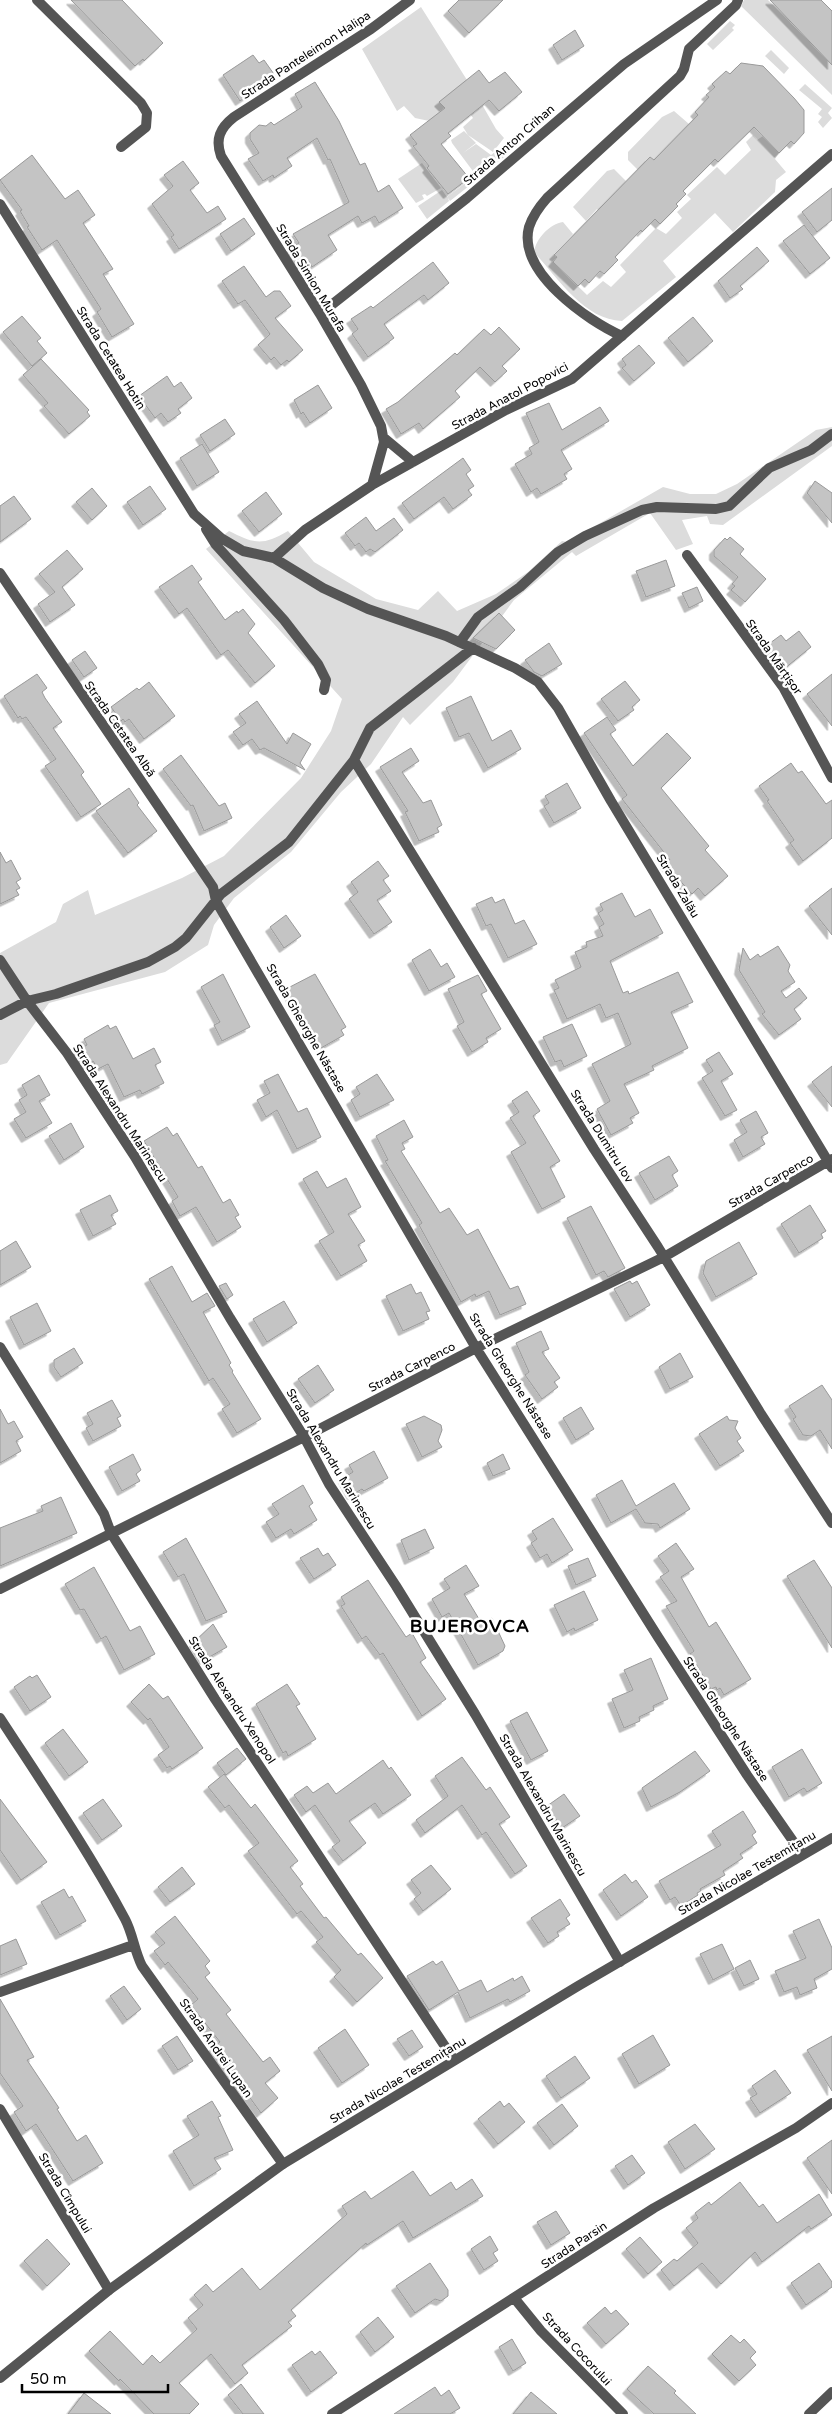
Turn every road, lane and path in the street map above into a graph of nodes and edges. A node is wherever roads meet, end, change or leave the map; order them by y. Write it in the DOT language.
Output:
graph roads {
  1 [pos="37,0"];
  2 [pos="410,0"];
  3 [pos="717,0"];
  4 [pos="738,0"];
  5 [pos="219,134"];
  6 [pos="122,147"];
  7 [pos="832,154"];
  8 [pos="0,204"];
  9 [pos="320,314"];
  10 [pos="622,336"];
  11 [pos="832,434"];
  12 [pos="384,437"];
  13 [pos="413,462"];
  14 [pos="372,485"];
  15 [pos="204,523"];
  16 [pos="688,556"];
  17 [pos="274,558"];
  18 [pos="0,574"];
  19 [pos="460,642"];
  20 [pos="473,648"];
  21 [pos="324,690"];
  22 [pos="354,760"];
  23 [pos="832,778"];
  24 [pos="216,900"];
  25 [pos="0,960"];
  26 [pos="27,1001"];
  27 [pos="0,1015"];
  28 [pos="831,1163"];
  29 [pos="664,1257"];
  30 [pos="0,1347"];
  31 [pos="476,1348"];
  32 [pos="304,1437"];
  33 [pos="832,1523"];
  34 [pos="110,1533"];
  35 [pos="0,1589"];
  36 [pos="0,1718"];
  37 [pos="832,1838"];
  38 [pos="802,1854"];
  39 [pos="133,1945"];
  40 [pos="620,1962"];
  41 [pos="0,1992"];
  42 [pos="454,2060"];
  43 [pos="832,2103"];
  44 [pos="0,2109"];
  45 [pos="283,2164"];
  46 [pos="109,2290"];
  47 [pos="515,2299"];
  48 [pos="0,2378"];
  49 [pos="832,2392"];
  50 [pos="332,2414"];
  51 [pos="623,2414"];
  52 [pos="809,2414"];
  1 -- 6 [label="street"];
  2 -- 5 [label="street, Strada Panteleimon Halipa"];
  3 -- 9 [label="street, Strada Anton Crihan"];
  4 -- 10 [label="street"];
  5 -- 9 [label="street, Strada Simion Murafa"];
  7 -- 10 [label="street, Strada Anatol Popovici"];
  8 -- 15 [label="street, Strada Cetatea Hotin"];
  9 -- 12 [label="street, Strada Simion Murafa"];
  10 -- 13 [label="street, Strada Anatol Popovici"];
  11 -- 19 [label="street"];
  12 -- 13 [label="street, Strada Simion Murafa"];
  12 -- 14 [label="street"];
  13 -- 14 [label="street, Strada Anatol Popovici"];
  14 -- 17 [label="street, Strada Anatol Popovici"];
  15 -- 17 [label="street, Strada Cetatea Hotin"];
  15 -- 21 [label="street, Strada Cetatea Hotin"];
  16 -- 23 [label="street, Strada Mărțișor"];
  17 -- 19 [label="street, Strada Cetatea Hotin"];
  18 -- 24 [label="street, Strada Cetatea Albă"];
  19 -- 20 [label="street, Strada Cetatea Hotin"];
  20 -- 22 [label="street"];
  20 -- 28 [label="street, Strada Zalău"];
  22 -- 24 [label="street"];
  22 -- 29 [label="street, Strada Dumitru Iov"];
  24 -- 26 [label="street"];
  24 -- 31 [label="street, Strada Gheorghe Năstase"];
  25 -- 26 [label="street, Strada Alexandru Marinescu"];
  26 -- 27 [label="street"];
  26 -- 32 [label="street, Strada Alexandru Marinescu"];
  28 -- 29 [label="street, Strada Carpenco"];
  29 -- 31 [label="street, Strada Carpenco"];
  29 -- 33 [label="street, Strada Dumitru Iov"];
  30 -- 34 [label="street, Strada Alexandru Xenopol"];
  31 -- 32 [label="street, Strada Carpenco"];
  31 -- 38 [label="street, Strada Gheorghe Năstase"];
  32 -- 34 [label="street, Strada Carpenco"];
  32 -- 40 [label="street, Strada Alexandru Marinescu"];
  34 -- 35 [label="street, Strada Carpenco"];
  34 -- 42 [label="street, Strada Alexandru Xenopol"];
  36 -- 39 [label="street, Strada Andrei Lupan"];
  37 -- 38 [label="street, Strada Nicolae Testemițanu"];
  38 -- 40 [label="street, Strada Nicolae Testemițanu"];
  39 -- 41 [label="street"];
  39 -- 45 [label="street, Strada Andrei Lupan"];
  40 -- 42 [label="street, Strada Nicolae Testemițanu"];
  42 -- 45 [label="street, Strada Nicolae Testemițanu"];
  43 -- 47 [label="street, Strada Parsin"];
  44 -- 46 [label="street, Strada Cîmpului"];
  45 -- 46 [label="street, Strada Nicolae Testemițanu"];
  46 -- 48 [label="street, Strada Nicolae Testemițanu"];
  47 -- 50 [label="street, Strada Parsin"];
  47 -- 51 [label="street, Strada Cocorului"];
  49 -- 52 [label="street"];
}
